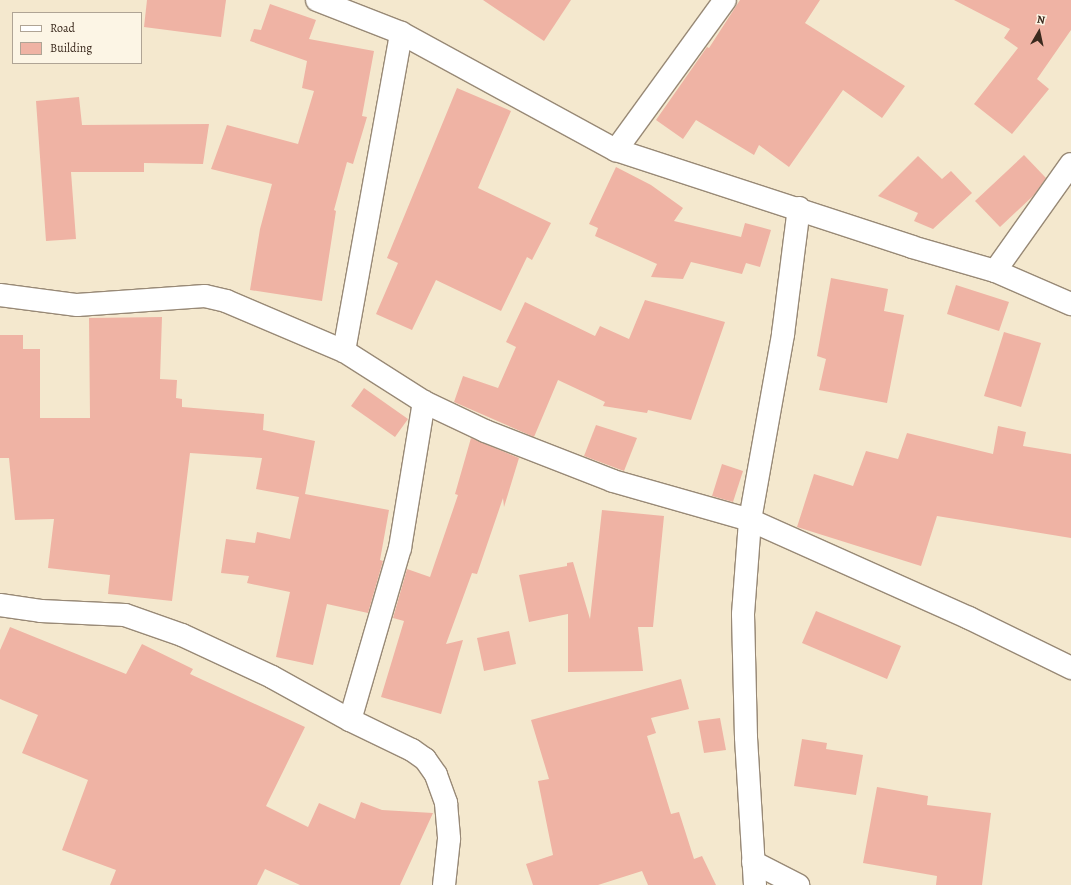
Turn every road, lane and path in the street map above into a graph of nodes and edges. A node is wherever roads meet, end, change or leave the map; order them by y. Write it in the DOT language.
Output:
graph roads {
  1 [pos="317,0"];
  2 [pos="725,0"];
  3 [pos="401,33"];
  4 [pos="616,150"];
  5 [pos="1071,164"];
  6 [pos="799,208"];
  7 [pos="995,271"];
  8 [pos="0,295"];
  9 [pos="1071,304"];
  10 [pos="344,351"];
  11 [pos="424,402"];
  12 [pos="750,520"];
  13 [pos="0,605"];
  14 [pos="1071,668"];
  15 [pos="350,720"];
  16 [pos="753,862"];
  17 [pos="444,885"];
  18 [pos="754,885"];
  19 [pos="798,885"];
  1 -- 3 [label="street"];
  2 -- 4 [label="street"];
  3 -- 4 [label="street"];
  3 -- 10 [label="street"];
  4 -- 6 [label="street"];
  5 -- 7 [label="street"];
  6 -- 7 [label="street"];
  6 -- 12 [label="street"];
  7 -- 9 [label="street"];
  8 -- 10 [label="street"];
  10 -- 11 [label="street"];
  11 -- 12 [label="street"];
  11 -- 15 [label="street"];
  12 -- 14 [label="street"];
  12 -- 16 [label="street"];
  13 -- 15 [label="street"];
  15 -- 17 [label="street"];
  16 -- 18 [label="street"];
  16 -- 19 [label="street"];
}
